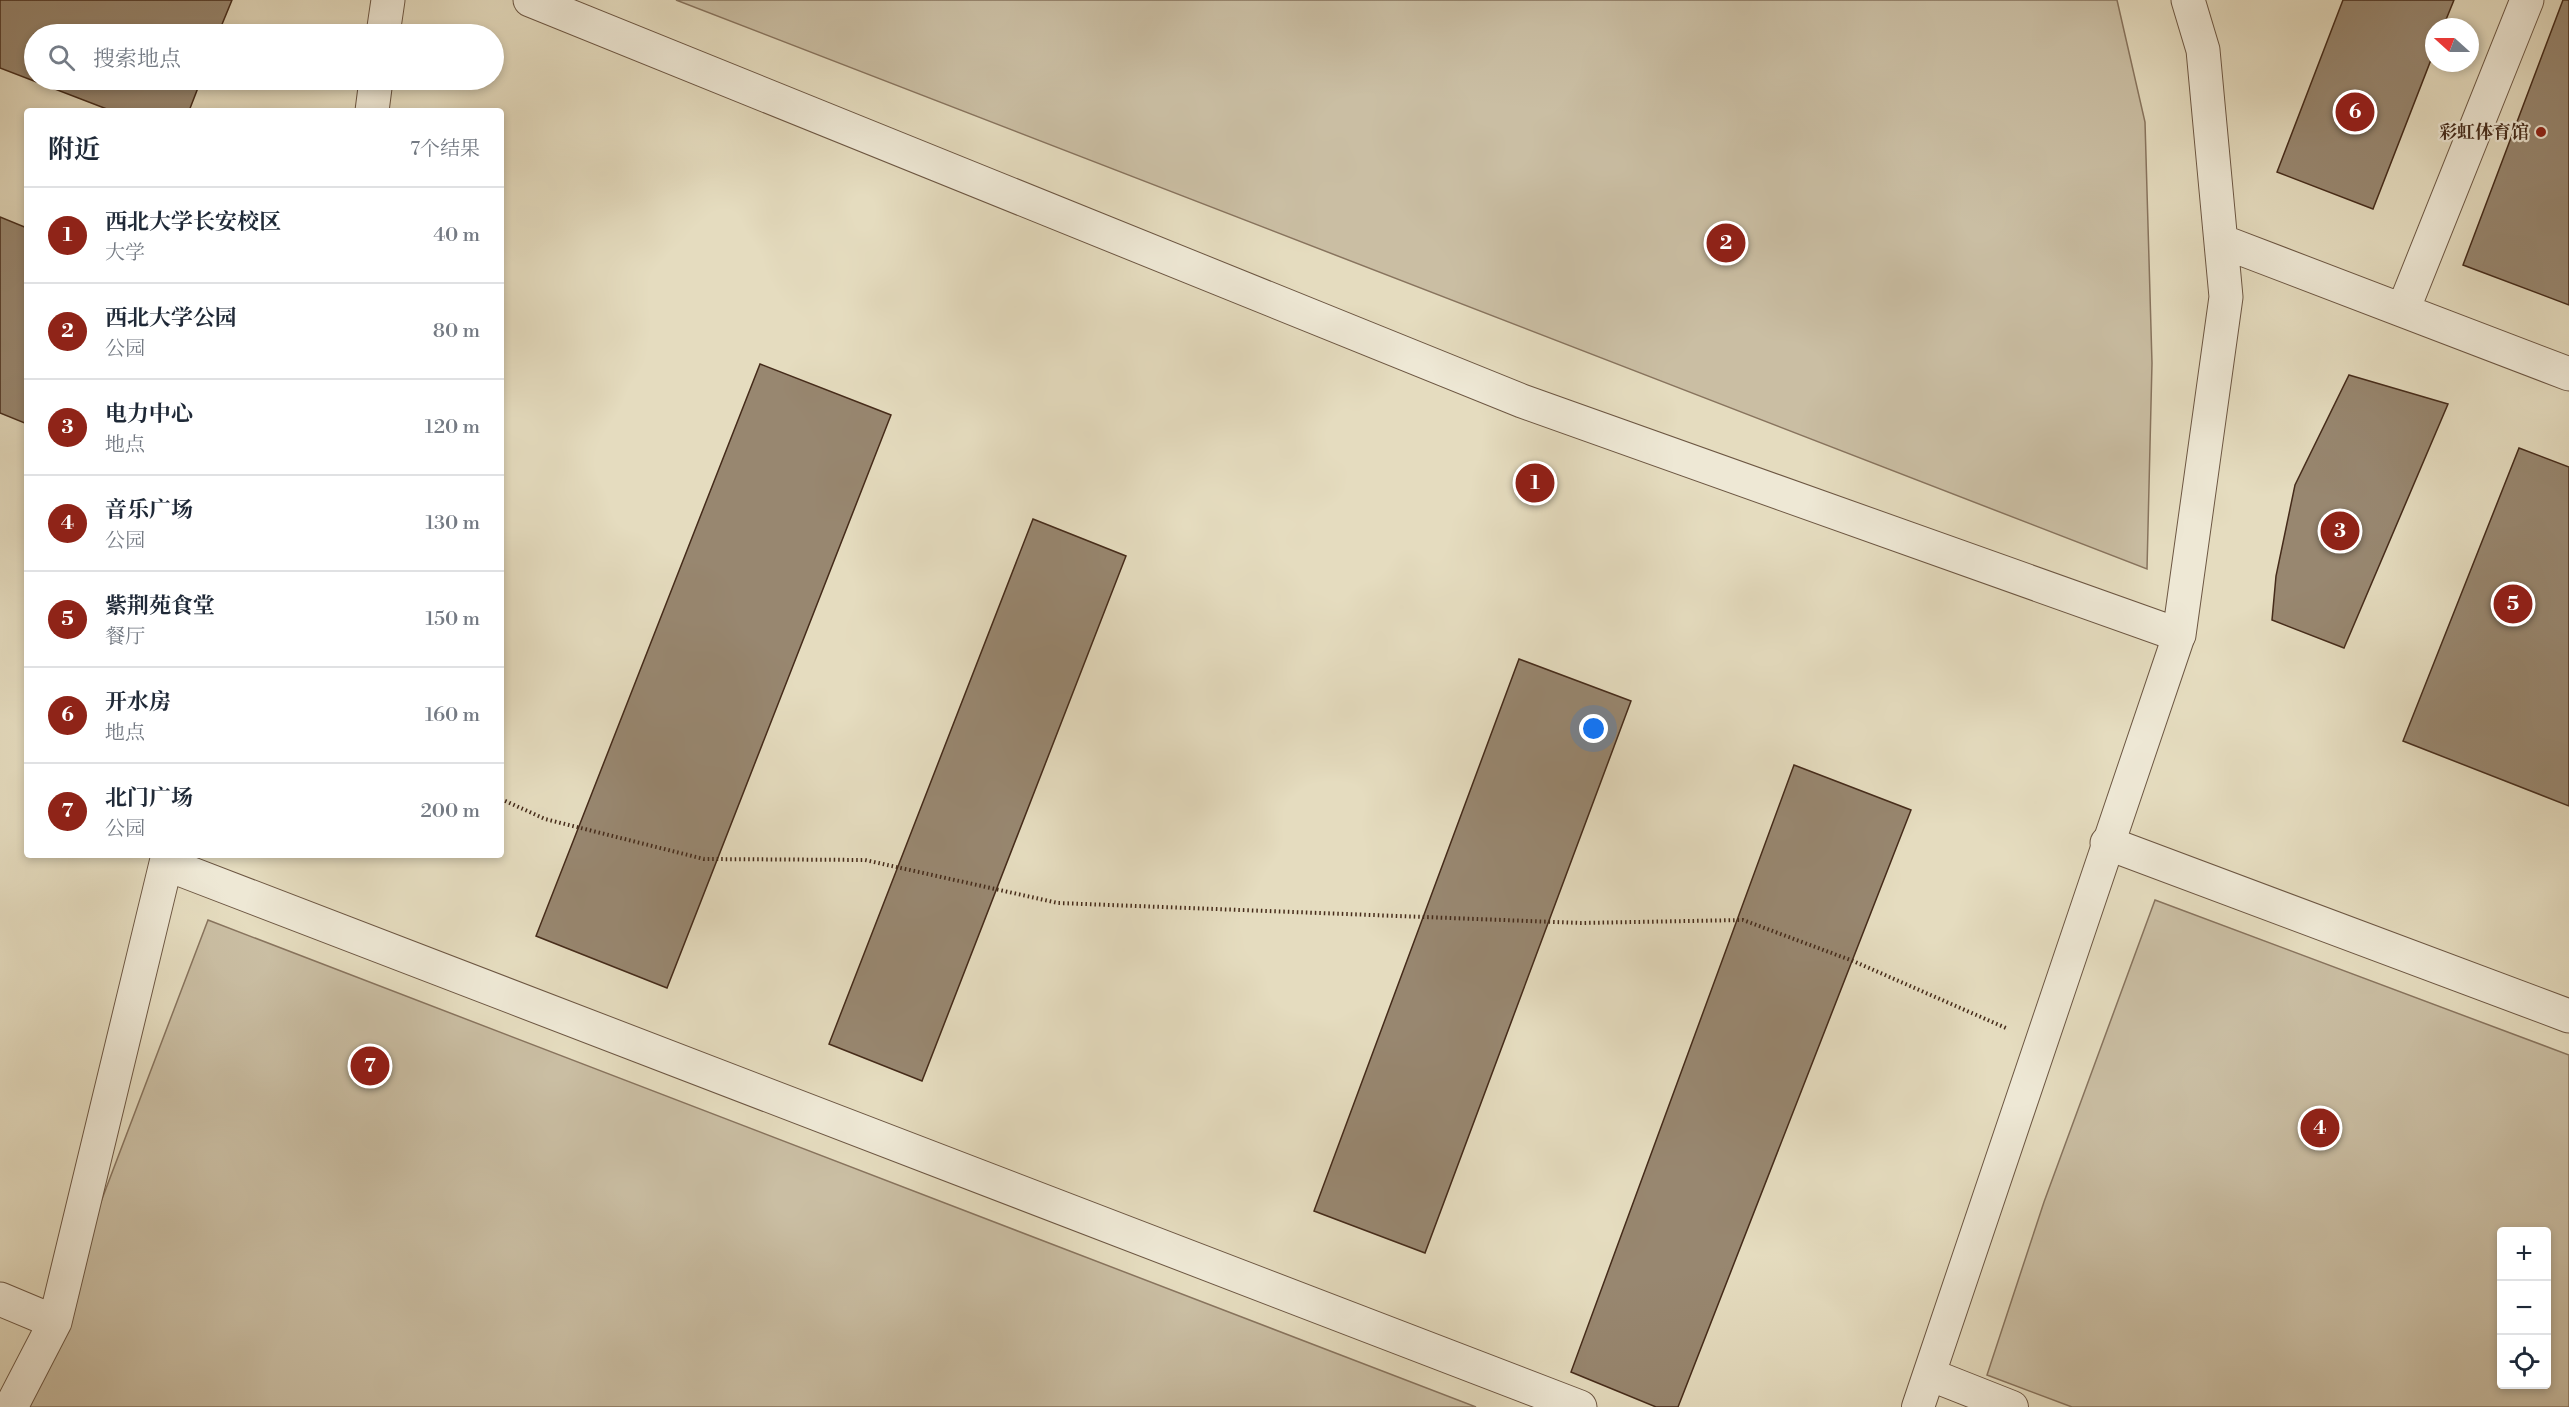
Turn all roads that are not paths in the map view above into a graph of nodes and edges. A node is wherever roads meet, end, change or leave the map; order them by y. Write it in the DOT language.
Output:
graph roads {
  1 [pos="388,0"];
  2 [pos="531,0"];
  3 [pos="2188,0"];
  4 [pos="2527,0"];
  5 [pos="384,24"];
  6 [pos="375,90"];
  7 [pos="372,108"];
  8 [pos="2221,241"];
  9 [pos="2403,310"];
  10 [pos="2569,374"];
  11 [pos="2179,635"];
  12 [pos="2107,843"];
  13 [pos="167,859"];
  14 [pos="2569,1016"];
  15 [pos="0,1299"];
  16 [pos="55,1322"];
  17 [pos="1930,1375"];
  18 [pos="11,1407"];
  19 [pos="1580,1407"];
  20 [pos="1918,1407"];
  21 [pos="2012,1407"];
  1 -- 5 [label="street"];
  2 -- 11 [label="street"];
  3 -- 8 [label="street"];
  4 -- 9 [label="street"];
  6 -- 7 [label="street"];
  8 -- 9 [label="street"];
  8 -- 11 [label="street"];
  9 -- 10 [label="street"];
  11 -- 12 [label="street"];
  12 -- 14 [label="street"];
  12 -- 17 [label="street"];
  13 -- 16 [label="street"];
  13 -- 19 [label="street"];
  15 -- 16 [label="street"];
  16 -- 18 [label="street"];
  17 -- 20 [label="street"];
  17 -- 21 [label="street"];
}
